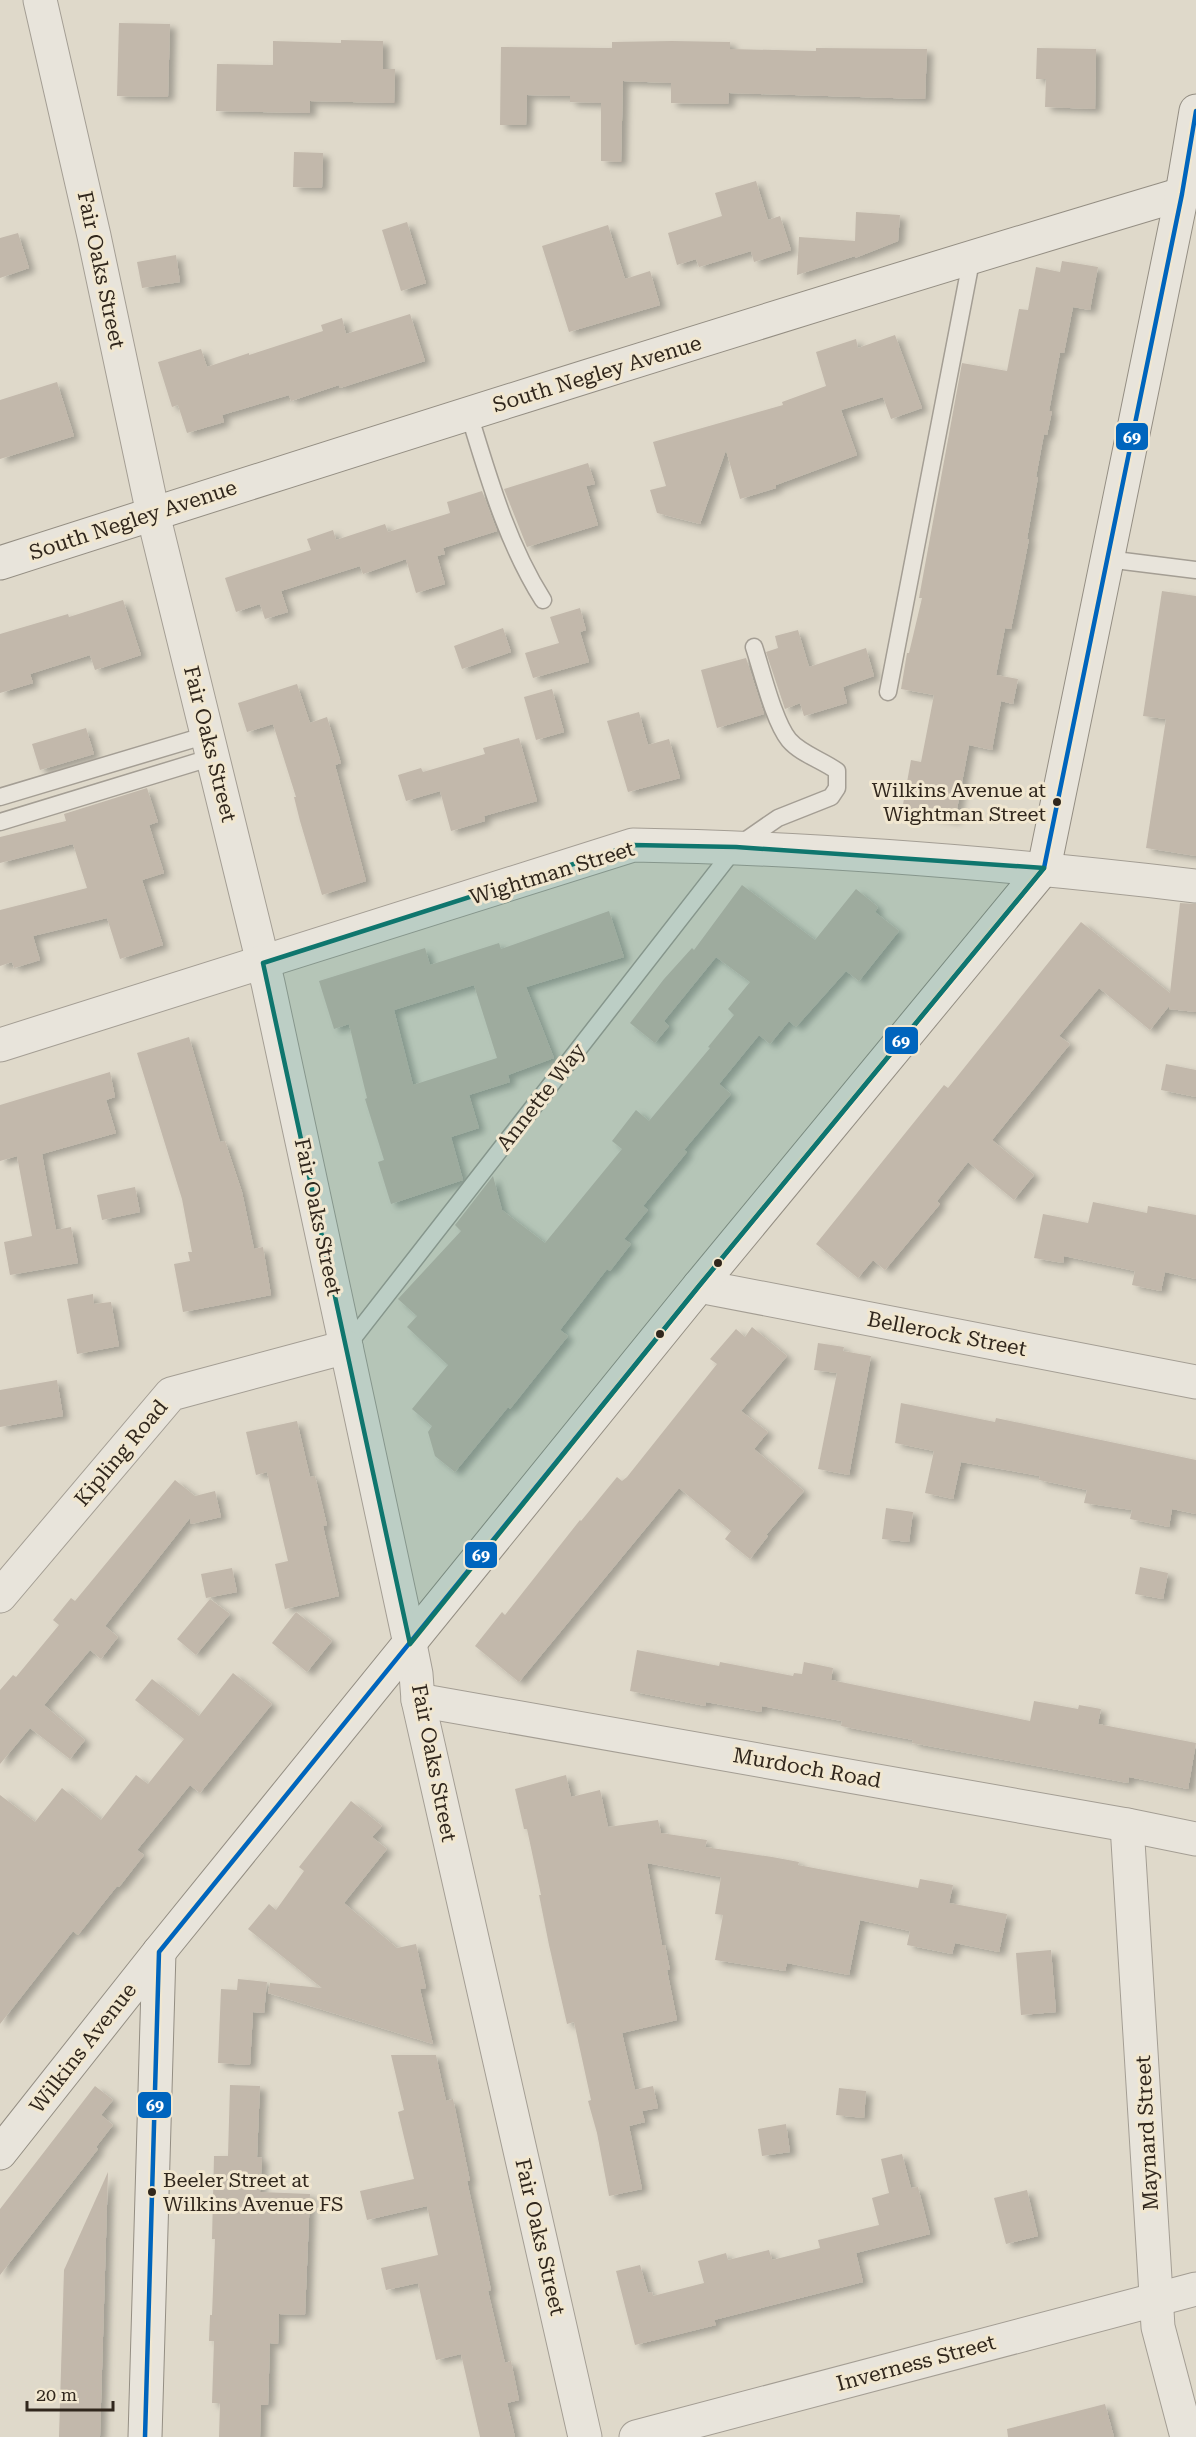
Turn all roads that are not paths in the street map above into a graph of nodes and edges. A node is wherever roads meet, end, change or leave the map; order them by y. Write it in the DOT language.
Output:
graph roads {
  1 [pos="40,0"];
  2 [pos="1196,111"];
  3 [pos="1189,194"];
  4 [pos="972,256"];
  5 [pos="469,414"];
  6 [pos="153,514"];
  7 [pos="1107,559"];
  8 [pos="0,563"];
  9 [pos="1196,570"];
  10 [pos="543,600"];
  11 [pos="754,647"];
  12 [pos="888,692"];
  13 [pos="210,746"];
  14 [pos="0,797"];
  15 [pos="0,822"];
  16 [pos="736,847"];
  17 [pos="1044,868"];
  18 [pos="1196,886"];
  19 [pos="263,963"];
  20 [pos="0,1045"];
  21 [pos="699,1286"];
  22 [pos="346,1347"];
  23 [pos="1196,1382"];
  24 [pos="0,1596"];
  25 [pos="410,1644"];
  26 [pos="418,1700"];
  27 [pos="1127,1825"];
  28 [pos="1196,1839"];
  29 [pos="159,1952"];
  30 [pos="0,2153"];
  31 [pos="1196,2289"];
  32 [pos="1155,2300"];
  33 [pos="145,2437"];
  34 [pos="585,2437"];
  35 [pos="636,2437"];
  36 [pos="1187,2437"];
  1 -- 6 [label="street, Fair Oaks Street"];
  2 -- 3 [label="street, Wilkins Avenue"];
  3 -- 4 [label="street, South Negley Avenue"];
  3 -- 7 [label="street, Wilkins Avenue"];
  4 -- 5 [label="street, South Negley Avenue"];
  4 -- 12 [label="lane"];
  5 -- 6 [label="street, South Negley Avenue"];
  5 -- 10 [label="lane"];
  6 -- 8 [label="street, South Negley Avenue"];
  6 -- 13 [label="street, Fair Oaks Street"];
  7 -- 9 [label="lane"];
  7 -- 17 [label="street, Wilkins Avenue"];
  11 -- 16 [label="lane, Annette Way"];
  13 -- 14 [label="lane"];
  13 -- 15 [label="lane"];
  13 -- 19 [label="street, Fair Oaks Street"];
  16 -- 17 [label="street, Wightman Street"];
  16 -- 19 [label="street, Wightman Street"];
  16 -- 22 [label="lane, Annette Way"];
  17 -- 18 [label="street, Wightman Street"];
  17 -- 21 [label="street, Wilkins Avenue"];
  19 -- 20 [label="street, Wightman Street"];
  19 -- 22 [label="street, Fair Oaks Street"];
  21 -- 23 [label="street, Bellerock Street"];
  21 -- 25 [label="street, Wilkins Avenue"];
  22 -- 24 [label="street, Kipling Road"];
  22 -- 25 [label="street, Fair Oaks Street"];
  25 -- 26 [label="street, Fair Oaks Street"];
  25 -- 29 [label="street, Wilkins Avenue"];
  26 -- 27 [label="street, Murdoch Road"];
  26 -- 34 [label="street, Fair Oaks Street"];
  27 -- 28 [label="street, Murdoch Road"];
  27 -- 32 [label="street, Maynard Street"];
  29 -- 30 [label="street, Wilkins Avenue"];
  29 -- 33 [label="street"];
  31 -- 32 [label="street, Inverness Street"];
  32 -- 35 [label="street, Inverness Street"];
  32 -- 36 [label="street, Maynard Street"];
}
